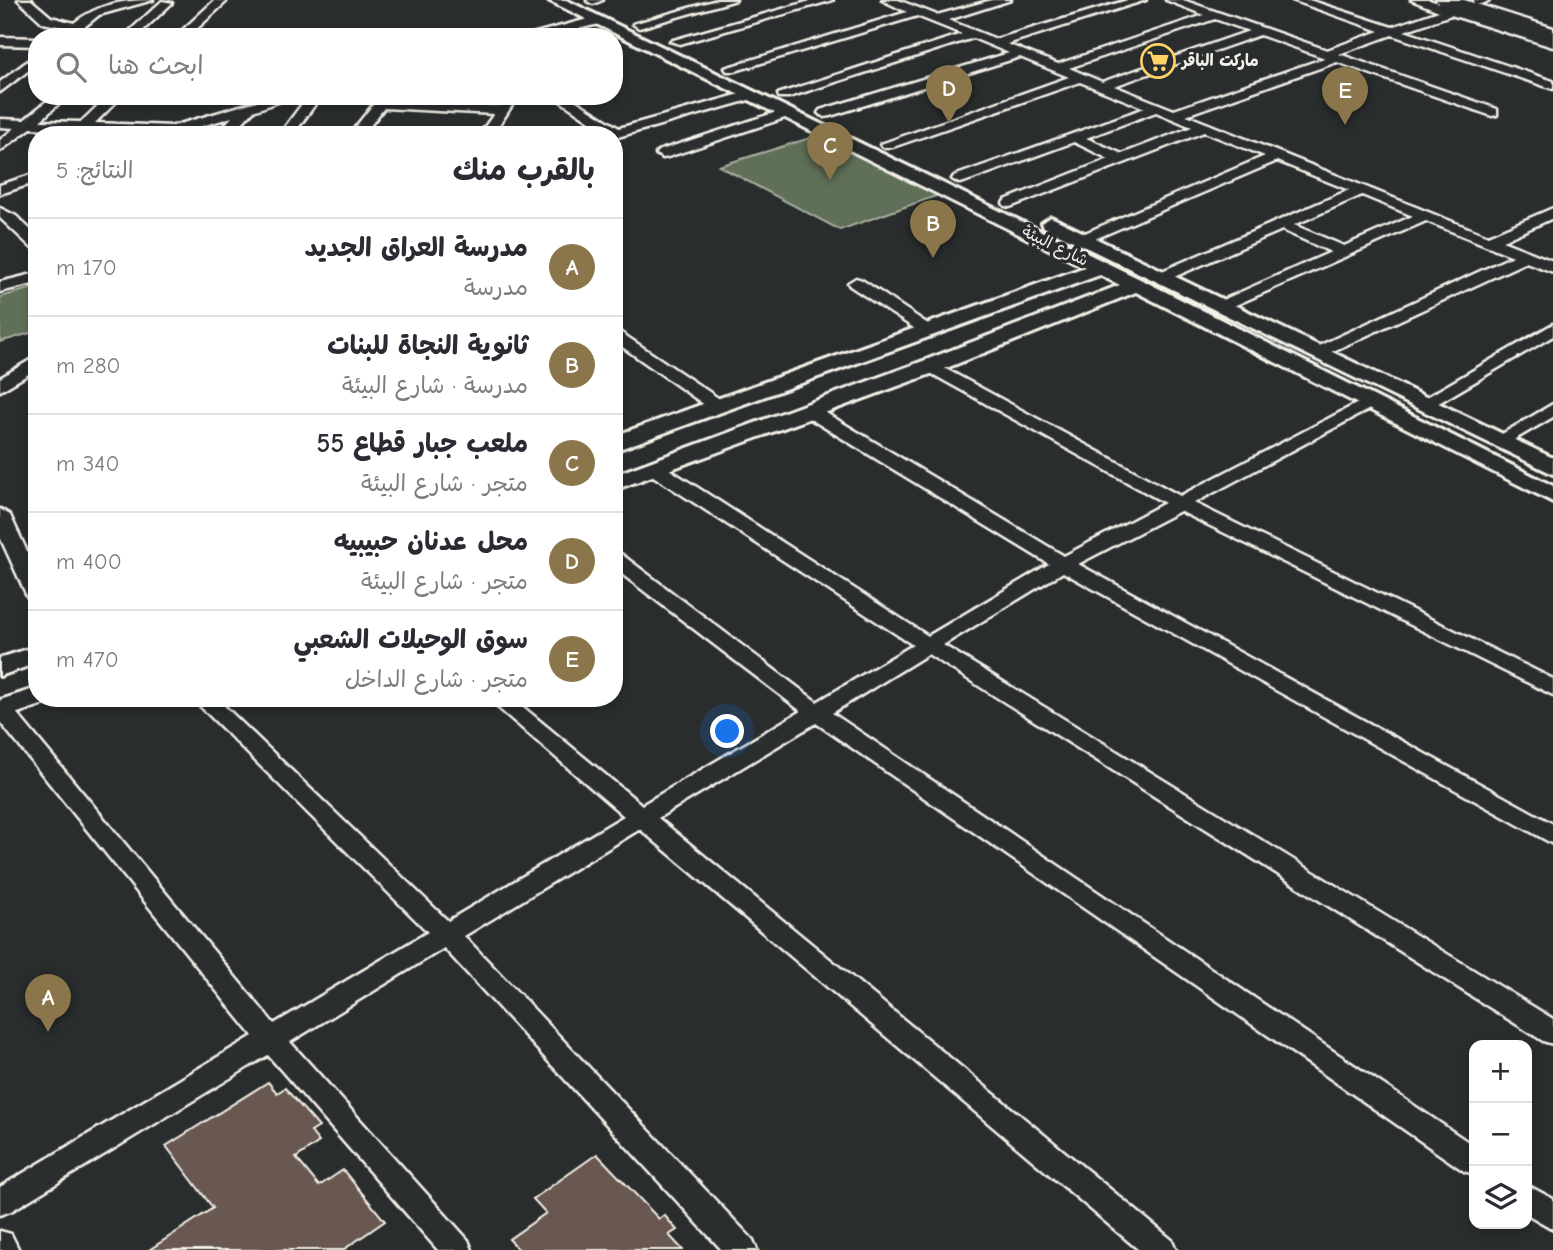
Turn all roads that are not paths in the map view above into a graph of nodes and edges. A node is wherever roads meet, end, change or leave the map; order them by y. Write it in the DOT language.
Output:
graph roads {
  1 [pos="24,0"];
  2 [pos="86,0"];
  3 [pos="146,0"];
  4 [pos="555,0"];
  5 [pos="730,0"];
  6 [pos="827,0"];
  7 [pos="1005,0"];
  8 [pos="1140,0"];
  9 [pos="1172,0"];
  10 [pos="1298,0"];
  11 [pos="1417,0"];
  12 [pos="898,1"];
  13 [pos="1478,1"];
  14 [pos="220,2"];
  15 [pos="166,4"];
  16 [pos="766,4"];
  17 [pos="594,5"];
  18 [pos="1448,5"];
  19 [pos="100,11"];
  20 [pos="784,12"];
  21 [pos="918,12"];
  22 [pos="1216,15"];
  23 [pos="937,19"];
  24 [pos="639,24"];
  25 [pos="1553,26"];
  26 [pos="77,27"];
  27 [pos="139,28"];
  28 [pos="191,28"];
  29 [pos="546,28"];
  30 [pos="1260,31"];
  31 [pos="1390,31"];
  32 [pos="974,34"];
  33 [pos="1553,34"];
  34 [pos="1,41"];
  35 [pos="676,41"];
  36 [pos="1138,41"];
  37 [pos="28,42"];
  38 [pos="996,43"];
  39 [pos="1553,43"];
  40 [pos="1021,54"];
  41 [pos="1331,56"];
  42 [pos="1183,58"];
  43 [pos="894,59"];
  44 [pos="724,64"];
  45 [pos="28,65"];
  46 [pos="695,68"];
  47 [pos="1057,68"];
  48 [pos="1081,77"];
  49 [pos="940,79"];
  50 [pos="1553,85"];
  51 [pos="1102,86"];
  52 [pos="0,88"];
  53 [pos="751,95"];
  54 [pos="785,103"];
  55 [pos="51,105"];
  56 [pos="106,105"];
  57 [pos="258,105"];
  58 [pos="308,105"];
  59 [pos="379,105"];
  60 [pos="442,105"];
  61 [pos="506,105"];
  62 [pos="572,105"];
  63 [pos="248,108"];
  64 [pos="1156,108"];
  65 [pos="502,110"];
  66 [pos="1492,112"];
  67 [pos="825,113"];
  68 [pos="1173,115"];
  69 [pos="0,122"];
  70 [pos="29,124"];
  71 [pos="43,126"];
  72 [pos="84,126"];
  73 [pos="187,126"];
  74 [pos="231,126"];
  75 [pos="293,126"];
  76 [pos="363,126"];
  77 [pos="492,126"];
  78 [pos="602,126"];
  79 [pos="1203,127"];
  80 [pos="623,131"];
  81 [pos="1073,137"];
  82 [pos="888,144"];
  83 [pos="0,147"];
  84 [pos="663,154"];
  85 [pos="1278,156"];
  86 [pos="1121,159"];
  87 [pos="959,179"];
  88 [pos="28,180"];
  89 [pos="0,190"];
  90 [pos="1362,190"];
  91 [pos="1010,204"];
  92 [pos="0,212"];
  93 [pos="1553,212"];
  94 [pos="1425,216"];
  95 [pos="1282,225"];
  96 [pos="28,236"];
  97 [pos="1083,239"];
  98 [pos="1489,241"];
  99 [pos="1344,252"];
  100 [pos="1525,256"];
  101 [pos="1553,267"];
  102 [pos="1100,268"];
  103 [pos="1161,277"];
  104 [pos="28,280"];
  105 [pos="856,283"];
  106 [pos="1137,285"];
  107 [pos="0,287"];
  108 [pos="1222,306"];
  109 [pos="1553,329"];
  110 [pos="929,330"];
  111 [pos="623,339"];
  112 [pos="1533,340"];
  113 [pos="1553,349"];
  114 [pos="1318,353"];
  115 [pos="931,366"];
  116 [pos="28,368"];
  117 [pos="0,386"];
  118 [pos="1370,404"];
  119 [pos="1424,404"];
  120 [pos="718,406"];
  121 [pos="1553,409"];
  122 [pos="810,411"];
  123 [pos="1499,440"];
  124 [pos="623,441"];
  125 [pos="1553,467"];
  126 [pos="654,468"];
  127 [pos="623,480"];
  128 [pos="1553,495"];
  129 [pos="1177,502"];
  130 [pos="0,515"];
  131 [pos="1063,564"];
  132 [pos="623,565"];
  133 [pos="28,576"];
  134 [pos="928,645"];
  135 [pos="28,657"];
  136 [pos="0,667"];
  137 [pos="1553,688"];
  138 [pos="28,700"];
  139 [pos="212,707"];
  140 [pos="509,707"];
  141 [pos="1,710"];
  142 [pos="816,712"];
  143 [pos="640,817"];
  144 [pos="1553,835"];
  145 [pos="446,934"];
  146 [pos="1553,1032"];
  147 [pos="271,1039"];
  148 [pos="1469,1159"];
  149 [pos="1532,1201"];
  150 [pos="0,1202"];
  151 [pos="1553,1216"];
  152 [pos="0,1244"];
  153 [pos="4,1250"];
  154 [pos="457,1250"];
  155 [pos="742,1250"];
  156 [pos="1161,1250"];
  1 -- 26 [label="street"];
  2 -- 19 [label="street"];
  3 -- 19 [label="street"];
  4 -- 17 [label="street, شارع البيئة"];
  5 -- 24 [label="street"];
  6 -- 20 [label="street"];
  7 -- 23 [label="street"];
  8 -- 38 [label="street"];
  9 -- 22 [label="street"];
  10 -- 31 [label="street"];
  11 -- 18 [label="street"];
  12 -- 21 [label="street"];
  13 -- 25 [label="main road"];
  14 -- 28 [label="street"];
  15 -- 27 [label="street"];
  16 -- 20 [label="street"];
  17 -- 24 [label="street, شارع البيئة"];
  17 -- 29 [label="street"];
  17 -- 46 [label="street, شارع البيئة"];
  18 -- 31 [label="street"];
  18 -- 33 [label="main road"];
  18 -- 39 [label="street"];
  19 -- 26 [label="street"];
  20 -- 35 [label="street"];
  21 -- 23 [label="street"];
  21 -- 44 [label="street"];
  22 -- 30 [label="street"];
  22 -- 36 [label="street"];
  23 -- 32 [label="street"];
  24 -- 35 [label="street, شارع البيئة"];
  30 -- 41 [label="street"];
  30 -- 42 [label="street"];
  31 -- 41 [label="street"];
  31 -- 50 [label="street"];
  32 -- 38 [label="street"];
  32 -- 43 [label="street"];
  34 -- 37 [label="street"];
  35 -- 44 [label="street, شارع البيئة"];
  36 -- 42 [label="street"];
  36 -- 47 [label="street"];
  38 -- 40 [label="street"];
  40 -- 47 [label="street"];
  40 -- 49 [label="street"];
  41 -- 66 [label="street"];
  41 -- 68 [label="street"];
  42 -- 51 [label="street"];
  43 -- 49 [label="street"];
  43 -- 54 [label="street"];
  44 -- 46 [label="street"];
  44 -- 54 [label="street, شارع البيئة"];
  45 -- 52 [label="street"];
  46 -- 53 [label="street, شارع البيئة"];
  47 -- 48 [label="street"];
  48 -- 51 [label="street"];
  48 -- 82 [label="street"];
  49 -- 67 [label="street"];
  51 -- 64 [label="street"];
  53 -- 54 [label="street, شارع البيئة"];
  53 -- 80 [label="street"];
  54 -- 67 [label="street, شارع البيئة"];
  54 -- 84 [label="street"];
  54 -- 102 [label="street, شارع البيئة"];
  55 -- 70 [label="street"];
  56 -- 72 [label="street"];
  57 -- 63 [label="street"];
  58 -- 75 [label="street"];
  59 -- 76 [label="street"];
  60 -- 65 [label="street"];
  61 -- 65 [label="street"];
  62 -- 78 [label="street"];
  63 -- 73 [label="street"];
  63 -- 74 [label="street"];
  64 -- 68 [label="street"];
  64 -- 81 [label="street"];
  65 -- 77 [label="street"];
  67 -- 82 [label="street, شارع البيئة"];
  68 -- 79 [label="street"];
  69 -- 70 [label="street"];
  70 -- 71 [label="street"];
  70 -- 83 [label="street"];
  79 -- 85 [label="street"];
  79 -- 86 [label="street"];
  81 -- 86 [label="street"];
  81 -- 87 [label="street"];
  82 -- 87 [label="street, شارع البيئة"];
  85 -- 90 [label="street"];
  85 -- 97 [label="street"];
  86 -- 91 [label="street"];
  87 -- 91 [label="street, شارع البيئة"];
  88 -- 89 [label="street"];
  90 -- 94 [label="street"];
  90 -- 95 [label="street"];
  91 -- 97 [label="street, شارع البيئة"];
  92 -- 96 [label="street"];
  93 -- 98 [label="street"];
  94 -- 98 [label="street"];
  94 -- 99 [label="street"];
  95 -- 99 [label="street"];
  95 -- 103 [label="street"];
  97 -- 103 [label="street, شارع البيئة"];
  98 -- 100 [label="street"];
  99 -- 108 [label="street"];
  100 -- 101 [label="street"];
  100 -- 114 [label="street"];
  102 -- 106 [label="street, شارع البيئة"];
  102 -- 110 [label="street"];
  103 -- 108 [label="street, شارع البيئة"];
  104 -- 107 [label="street"];
  105 -- 110 [label="street"];
  106 -- 115 [label="street"];
  106 -- 118 [label="street, شارع البيئة"];
  108 -- 114 [label="street, شارع البيئة"];
  109 -- 112 [label="street"];
  110 -- 120 [label="street"];
  111 -- 120 [label="street"];
  112 -- 113 [label="street"];
  112 -- 119 [label="street"];
  114 -- 119 [label="street, شارع البيئة"];
  115 -- 122 [label="street"];
  115 -- 129 [label="street"];
  116 -- 117 [label="street"];
  118 -- 128 [label="street, شارع البيئة"];
  118 -- 129 [label="street"];
  119 -- 123 [label="street, شارع البيئة"];
  120 -- 124 [label="street"];
  121 -- 123 [label="street"];
  122 -- 126 [label="street"];
  122 -- 131 [label="street"];
  123 -- 125 [label="street, شارع البيئة"];
  126 -- 127 [label="street"];
  126 -- 134 [label="street"];
  129 -- 131 [label="street"];
  129 -- 137 [label="street"];
  130 -- 133 [label="street"];
  131 -- 134 [label="street"];
  131 -- 144 [label="street"];
  132 -- 142 [label="street"];
  134 -- 142 [label="street"];
  134 -- 146 [label="street"];
  135 -- 136 [label="street"];
  138 -- 141 [label="street"];
  139 -- 145 [label="street"];
  140 -- 143 [label="street"];
  141 -- 147 [label="street"];
  142 -- 143 [label="street"];
  142 -- 148 [label="street"];
  143 -- 145 [label="street"];
  143 -- 156 [label="street"];
  145 -- 147 [label="street"];
  145 -- 155 [label="street"];
  147 -- 150 [label="street"];
  147 -- 154 [label="street"];
  149 -- 151 [label="street"];
  152 -- 153 [label="street"];
}
